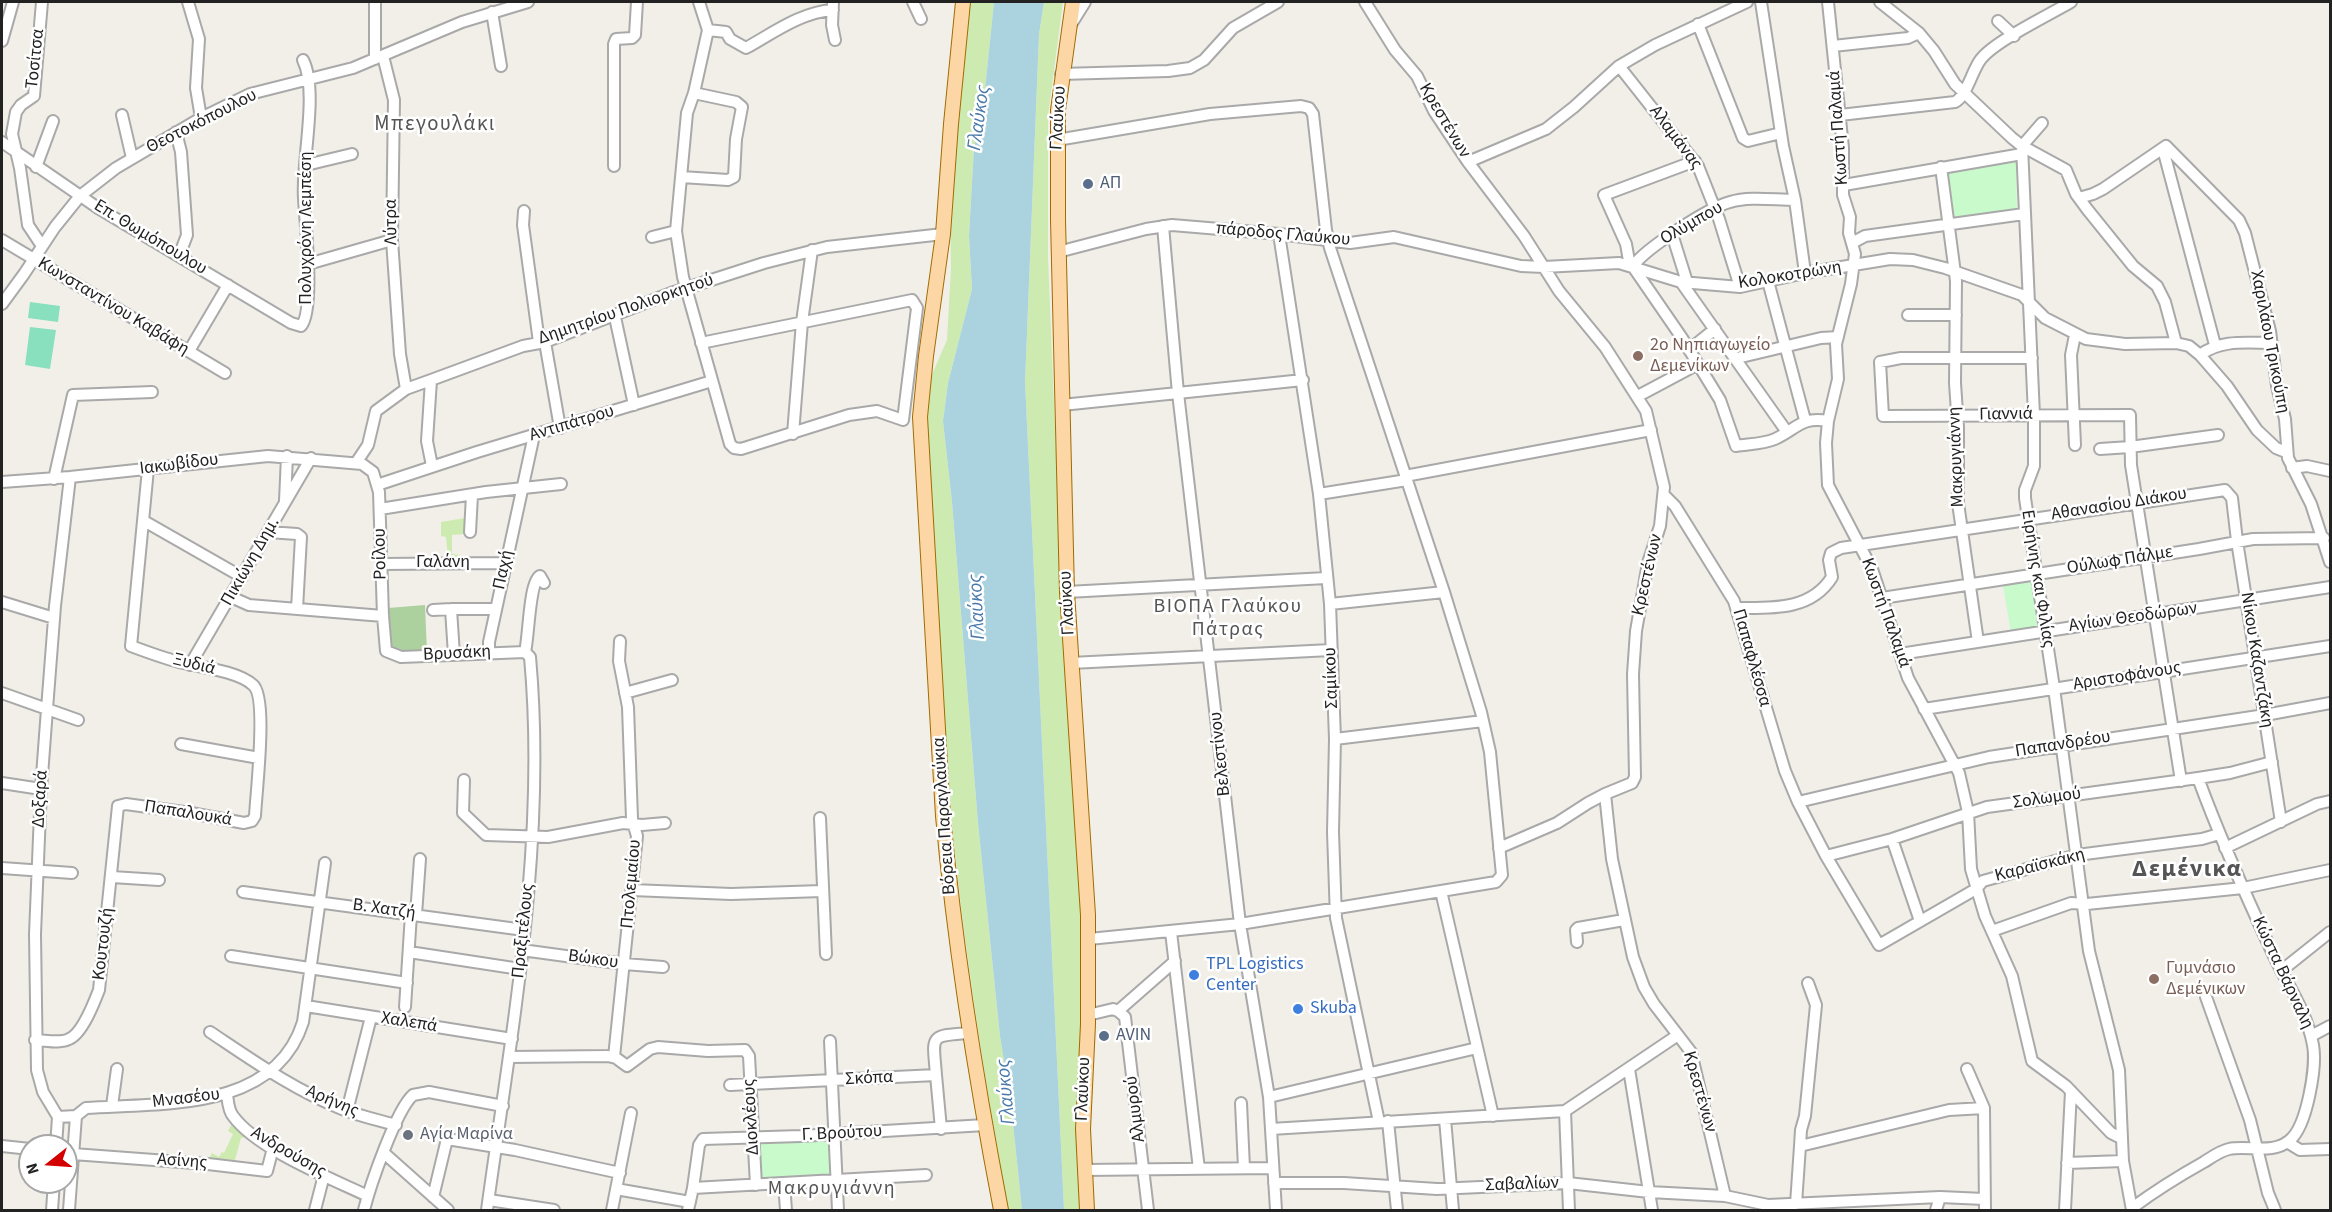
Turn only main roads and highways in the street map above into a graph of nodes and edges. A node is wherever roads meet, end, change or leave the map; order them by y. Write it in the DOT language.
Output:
graph roads {
  1 [pos="963,2"];
  2 [pos="1080,4"];
  3 [pos="1001,1210"];
  4 [pos="1087,1210"];
  1 -- 3 [label="main road, Βόρεια Παραγλαύκια"];
  2 -- 4 [label="main road, Γλαύκου"];
}
